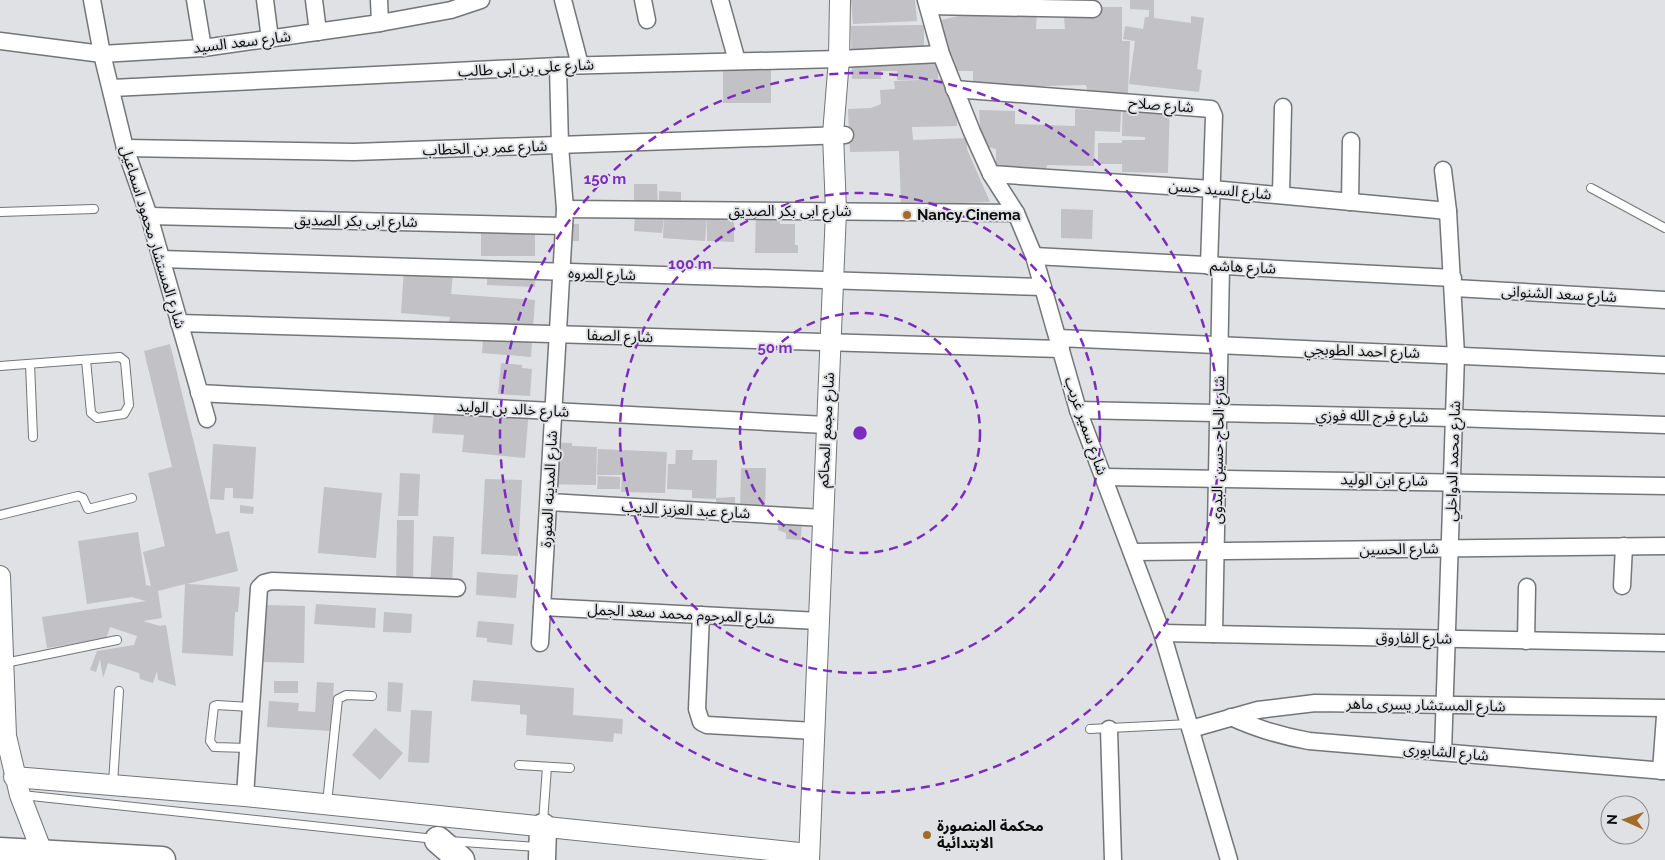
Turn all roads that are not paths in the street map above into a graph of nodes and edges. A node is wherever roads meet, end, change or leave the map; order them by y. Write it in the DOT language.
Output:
graph roads {
  1 [pos="92,0"];
  2 [pos="195,0"];
  3 [pos="265,0"];
  4 [pos="314,0"];
  5 [pos="379,0"];
  6 [pos="481,0"];
  7 [pos="563,0"];
  8 [pos="643,0"];
  9 [pos="720,0"];
  10 [pos="840,0"];
  11 [pos="927,3"];
  12 [pos="450,5"];
  13 [pos="1093,9"];
  14 [pos="647,20"];
  15 [pos="380,23"];
  16 [pos="318,32"];
  17 [pos="270,39"];
  18 [pos="0,41"];
  19 [pos="203,48"];
  20 [pos="102,54"];
  21 [pos="941,54"];
  22 [pos="839,59"];
  23 [pos="737,61"];
  24 [pos="580,65"];
  25 [pos="558,66"];
  26 [pos="112,88"];
  27 [pos="954,89"];
  28 [pos="1283,107"];
  29 [pos="839,134"];
  30 [pos="1351,141"];
  31 [pos="560,146"];
  32 [pos="125,148"];
  33 [pos="1442,170"];
  34 [pos="991,174"];
  35 [pos="1591,188"];
  36 [pos="1212,189"];
  37 [pos="1281,195"];
  38 [pos="1350,202"];
  39 [pos="565,209"];
  40 [pos="94,210"];
  41 [pos="836,211"];
  42 [pos="1448,211"];
  43 [pos="0,212"];
  44 [pos="1016,213"];
  45 [pos="149,216"];
  46 [pos="564,226"];
  47 [pos="1665,228"];
  48 [pos="1034,256"];
  49 [pos="161,259"];
  50 [pos="1215,266"];
  51 [pos="562,272"];
  52 [pos="833,282"];
  53 [pos="1454,283"];
  54 [pos="1043,287"];
  55 [pos="1665,300"];
  56 [pos="179,323"];
  57 [pos="558,334"];
  58 [pos="830,342"];
  59 [pos="1060,343"];
  60 [pos="1220,345"];
  61 [pos="1456,355"];
  62 [pos="86,360"];
  63 [pos="30,364"];
  64 [pos="1665,365"];
  65 [pos="0,366"];
  66 [pos="199,393"];
  67 [pos="1078,410"];
  68 [pos="554,412"];
  69 [pos="1218,413"];
  70 [pos="1454,418"];
  71 [pos="207,419"];
  72 [pos="826,425"];
  73 [pos="1665,425"];
  74 [pos="33,437"];
  75 [pos="1104,477"];
  76 [pos="1217,479"];
  77 [pos="1452,481"];
  78 [pos="1665,486"];
  79 [pos="132,498"];
  80 [pos="548,502"];
  81 [pos="0,515"];
  82 [pos="822,518"];
  83 [pos="1624,546"];
  84 [pos="1665,546"];
  85 [pos="1450,549"];
  86 [pos="1132,552"];
  87 [pos="1216,552"];
  88 [pos="0,576"];
  89 [pos="1622,586"];
  90 [pos="1528,587"];
  91 [pos="457,588"];
  92 [pos="542,607"];
  93 [pos="701,615"];
  94 [pos="819,621"];
  95 [pos="1162,633"];
  96 [pos="1214,634"];
  97 [pos="1446,639"];
  98 [pos="117,640"];
  99 [pos="1526,641"];
  100 [pos="540,643"];
  101 [pos="1665,644"];
  102 [pos="3,663"];
  103 [pos="119,691"];
  104 [pos="372,696"];
  105 [pos="1444,705"];
  106 [pos="250,707"];
  107 [pos="1665,708"];
  108 [pos="1665,716"];
  109 [pos="1231,717"];
  110 [pos="1190,727"];
  111 [pos="1090,729"];
  112 [pos="1109,729"];
  113 [pos="814,731"];
  114 [pos="248,748"];
  115 [pos="1443,752"];
  116 [pos="519,765"];
  117 [pos="547,767"];
  118 [pos="570,768"];
  119 [pos="1663,771"];
  120 [pos="112,785"];
  121 [pos="17,786"];
  122 [pos="245,796"];
  123 [pos="326,805"];
  124 [pos="438,840"];
  125 [pos="542,845"];
  126 [pos="0,850"];
  127 [pos="42,852"];
  128 [pos="809,857"];
  129 [pos="162,860"];
  130 [pos="461,860"];
  131 [pos="1113,860"];
  132 [pos="1229,860"];
  1 -- 20 [label="street, شارع المستشار محمود اسماعيل"];
  2 -- 19 [label="street"];
  3 -- 17 [label="street"];
  4 -- 16 [label="street"];
  5 -- 15 [label="street"];
  6 -- 12 [label="street, شارع سعد السيد"];
  7 -- 24 [label="street"];
  8 -- 14 [label="street"];
  9 -- 23 [label="street"];
  10 -- 22 [label="street, شارع مجمع المحاكم"];
  11 -- 13 [label="street"];
  11 -- 21 [label="street, شارع سمير غريب"];
  12 -- 15 [label="street, شارع سعد السيد"];
  15 -- 16 [label="street, شارع سعد السيد"];
  16 -- 17 [label="street, شارع سعد السيد"];
  17 -- 19 [label="street, شارع سعد السيد"];
  18 -- 20 [label="street, شارع سعد السيد"];
  19 -- 20 [label="street, شارع سعد السيد"];
  20 -- 26 [label="street, شارع المستشار محمود اسماعيل"];
  21 -- 22 [label="street, شارع على بن ابى طالب"];
  21 -- 27 [label="street, شارع سمير غريب"];
  22 -- 23 [label="street, شارع على بن ابى طالب"];
  22 -- 29 [label="street, شارع مجمع المحاكم"];
  23 -- 24 [label="street, شارع على بن ابى طالب"];
  24 -- 25 [label="street, شارع على بن ابى طالب"];
  25 -- 26 [label="street, شارع على بن ابى طالب"];
  25 -- 31 [label="street, شارع المدينه المنورة"];
  26 -- 32 [label="street, شارع المستشار محمود اسماعيل"];
  27 -- 34 [label="street, شارع سمير غريب"];
  27 -- 36 [label="street, شارع صلاح"];
  28 -- 37 [label="street"];
  29 -- 31 [label="street, شارع عمر بن الخطاب"];
  29 -- 41 [label="street, شارع مجمع المحاكم"];
  30 -- 38 [label="street"];
  31 -- 32 [label="street, شارع عمر بن الخطاب"];
  31 -- 39 [label="street, شارع المدينه المنورة"];
  32 -- 45 [label="street, شارع المستشار محمود اسماعيل"];
  33 -- 42 [label="street, شارع محمد الدواخلي"];
  34 -- 36 [label="street, شارع السيد حسن"];
  34 -- 44 [label="street, شارع سمير غريب"];
  35 -- 47 [label="lane"];
  36 -- 37 [label="street, شارع السيد حسن"];
  36 -- 50 [label="street, شارع صلاح"];
  37 -- 38 [label="street, شارع السيد حسن"];
  38 -- 42 [label="street, شارع السيد حسن"];
  39 -- 41 [label="street, شارع ابى بكر الصديق"];
  39 -- 46 [label="street, شارع المدينه المنورة"];
  40 -- 43 [label="lane"];
  41 -- 44 [label="street, شارع ابى بكر الصديق"];
  41 -- 52 [label="street, شارع مجمع المحاكم"];
  42 -- 53 [label="street, شارع محمد الدواخلي"];
  44 -- 48 [label="street, شارع سمير غريب"];
  45 -- 46 [label="street, شارع ابى بكر الصديق"];
  45 -- 49 [label="street, شارع المستشار محمود اسماعيل"];
  46 -- 51 [label="street, شارع المدينه المنورة"];
  48 -- 50 [label="street, شارع هاشم"];
  48 -- 54 [label="street, شارع سمير غريب"];
  49 -- 51 [label="street, شارع المروه"];
  49 -- 56 [label="street, شارع المستشار محمود اسماعيل"];
  50 -- 53 [label="street, شارع هاشم"];
  50 -- 60 [label="street, شارع الحاج حسين البدوى"];
  51 -- 52 [label="street, شارع المروه"];
  51 -- 57 [label="street, شارع المدينه المنورة"];
  52 -- 54 [label="street, شارع المروه"];
  52 -- 58 [label="street, شارع مجمع المحاكم"];
  53 -- 55 [label="street, شارع سعد الشنوانى"];
  53 -- 61 [label="street, شارع محمد الدواخلي"];
  54 -- 59 [label="street, شارع سمير غريب"];
  56 -- 57 [label="street, شارع الصفا"];
  56 -- 66 [label="street, شارع المستشار محمود اسماعيل"];
  57 -- 58 [label="street, شارع الصفا"];
  57 -- 68 [label="street, شارع المدينه المنورة"];
  58 -- 59 [label="street, شارع الصفا"];
  58 -- 72 [label="street, شارع مجمع المحاكم"];
  59 -- 60 [label="street, شارع احمد الطوبجي"];
  59 -- 67 [label="street, شارع سمير غريب"];
  60 -- 61 [label="street, شارع احمد الطوبجي"];
  60 -- 69 [label="street, شارع الحاج حسين البدوى"];
  61 -- 64 [label="street, شارع احمد الطوبجي"];
  61 -- 70 [label="street, شارع محمد الدواخلي"];
  62 -- 62 [label="lane"];
  62 -- 63 [label="lane"];
  63 -- 65 [label="lane"];
  63 -- 74 [label="lane"];
  66 -- 68 [label="street, شارع خالد بن الوليد"];
  66 -- 71 [label="street, شارع المستشار محمود اسماعيل"];
  67 -- 69 [label="street, شارع فرج الله فوزي"];
  67 -- 75 [label="street, شارع سمير غريب"];
  68 -- 72 [label="street, شارع خالد بن الوليد"];
  68 -- 80 [label="street, شارع المدينه المنورة"];
  69 -- 70 [label="street, شارع فرج الله فوزي"];
  69 -- 76 [label="street, شارع الحاج حسين البدوى"];
  70 -- 73 [label="street, شارع فرج الله فوزي"];
  70 -- 77 [label="street, شارع محمد الدواخلي"];
  72 -- 82 [label="street, شارع مجمع المحاكم"];
  75 -- 76 [label="street, شارع ابن الوليد"];
  75 -- 86 [label="street, شارع سمير غريب"];
  76 -- 77 [label="street, شارع ابن الوليد"];
  76 -- 87 [label="street, شارع الحاج حسين البدوى"];
  77 -- 78 [label="street, شارع ابن الوليد"];
  77 -- 85 [label="street, شارع محمد الدواخلي"];
  79 -- 81 [label="lane"];
  80 -- 82 [label="street, شارع عبد العزيز الديب"];
  80 -- 92 [label="street, شارع المدينه المنورة"];
  82 -- 94 [label="street, شارع مجمع المحاكم"];
  83 -- 84 [label="street, شارع الحسين"];
  83 -- 85 [label="street, شارع الحسين"];
  83 -- 89 [label="street"];
  85 -- 87 [label="street, شارع الحسين"];
  85 -- 97 [label="street, شارع محمد الدواخلي"];
  86 -- 87 [label="street, شارع الحسين"];
  86 -- 95 [label="street, شارع سمير غريب"];
  87 -- 96 [label="street, شارع الحاج حسين البدوى"];
  88 -- 102 [label="street"];
  90 -- 99 [label="street"];
  91 -- 106 [label="street"];
  92 -- 93 [label="street, شارع المرحوم محمد سعد الجمل"];
  92 -- 100 [label="street, شارع المدينه المنورة"];
  93 -- 94 [label="street, شارع المرحوم محمد سعد الجمل"];
  93 -- 113 [label="street"];
  94 -- 113 [label="street, شارع مجمع المحاكم"];
  95 -- 96 [label="street, شارع الفاروق"];
  95 -- 110 [label="street, شارع سمير غريب"];
  96 -- 97 [label="street, شارع الفاروق"];
  97 -- 99 [label="street, شارع الفاروق"];
  97 -- 105 [label="street, شارع محمد الدواخلي"];
  98 -- 102 [label="lane"];
  99 -- 101 [label="street, شارع الفاروق"];
  102 -- 121 [label="street"];
  103 -- 120 [label="lane"];
  104 -- 123 [label="lane"];
  105 -- 107 [label="street, شارع المستشار يسرى ماهر"];
  105 -- 109 [label="street, شارع المستشار يسرى ماهر"];
  105 -- 115 [label="street, شارع محمد الدواخلي"];
  106 -- 114 [label="street"];
  106 -- 114 [label="lane"];
  108 -- 119 [label="street"];
  109 -- 110 [label="street, شارع المستشار يسرى ماهر"];
  109 -- 115 [label="street, شارع الشابورى"];
  110 -- 112 [label="lane"];
  110 -- 132 [label="street, شارع سمير غريب"];
  111 -- 112 [label="lane"];
  112 -- 131 [label="street"];
  113 -- 128 [label="street, شارع مجمع المحاكم"];
  114 -- 122 [label="street"];
  115 -- 119 [label="street, شارع الشابورى"];
  116 -- 117 [label="lane"];
  117 -- 118 [label="lane"];
  117 -- 125 [label="lane"];
  120 -- 121 [label="street"];
  120 -- 122 [label="street"];
  121 -- 124 [label="lane"];
  121 -- 127 [label="street"];
  122 -- 123 [label="street"];
  123 -- 125 [label="street"];
  124 -- 125 [label="lane"];
  124 -- 130 [label="main road"];
  125 -- 128 [label="street"];
  126 -- 127 [label="main road"];
  127 -- 129 [label="main road"];
}
